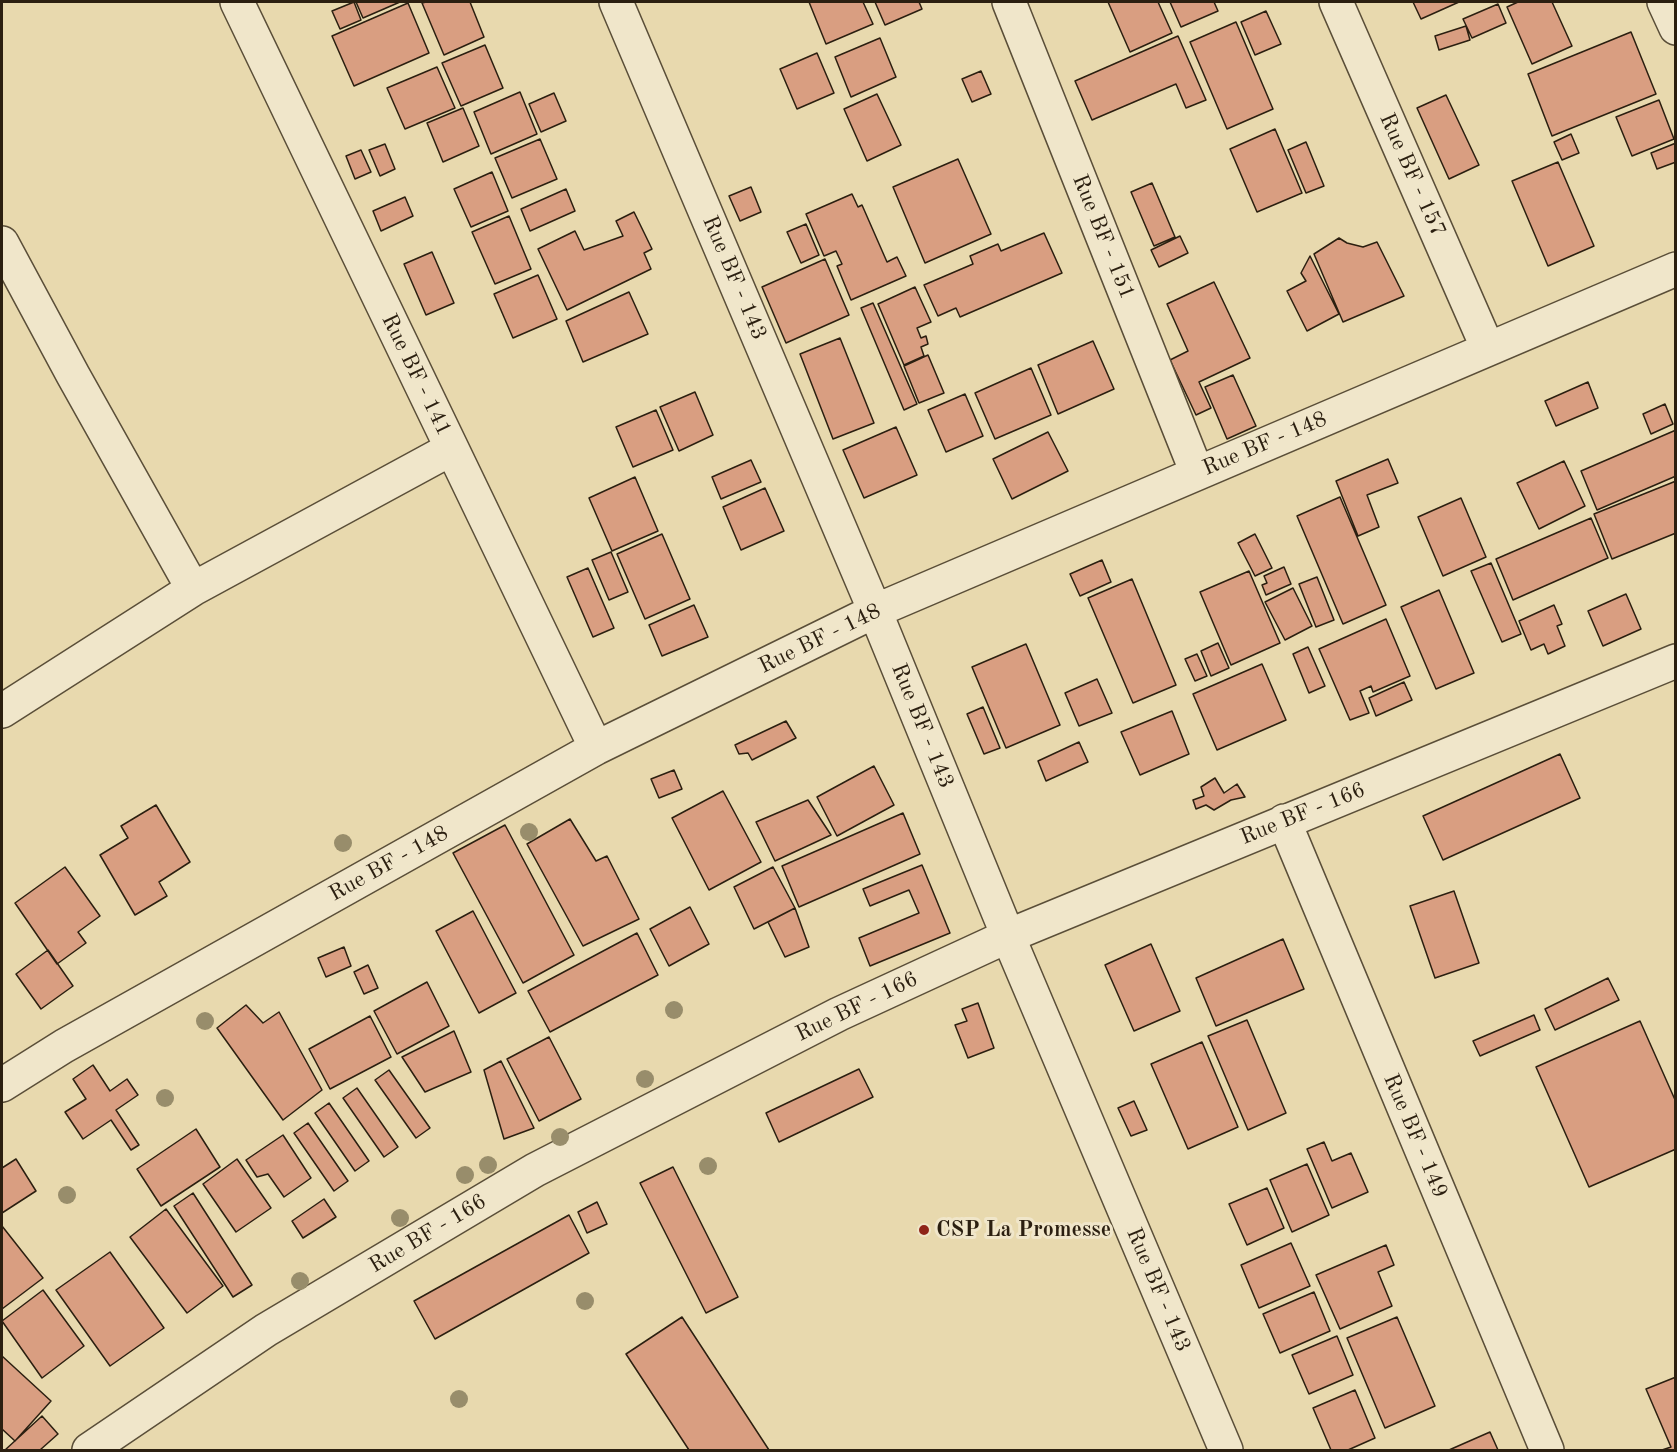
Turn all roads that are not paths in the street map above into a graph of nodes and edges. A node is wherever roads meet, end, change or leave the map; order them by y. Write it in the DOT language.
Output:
graph roads {
  1 [pos="237,2"];
  2 [pos="616,2"];
  3 [pos="1009,2"];
  4 [pos="1336,2"];
  5 [pos="1664,2"];
  6 [pos="1676,28"];
  7 [pos="6,263"];
  8 [pos="1676,269"];
  9 [pos="1488,349"];
  10 [pos="451,449"];
  11 [pos="1197,474"];
  12 [pos="193,589"];
  13 [pos="875,611"];
  14 [pos="1676,661"];
  15 [pos="2,711"];
  16 [pos="596,748"];
  17 [pos="1284,821"];
  18 [pos="1008,936"];
  19 [pos="2,1085"];
  20 [pos="89,1450"];
  21 [pos="1226,1450"];
  22 [pos="1547,1450"];
  1 -- 10 [label="street, Rue BF - 141"];
  2 -- 13 [label="street, Rue BF - 143"];
  3 -- 11 [label="street, Rue BF - 151"];
  4 -- 9 [label="street, Rue BF - 157"];
  5 -- 6 [label="street"];
  7 -- 12 [label="street"];
  8 -- 9 [label="street, Rue BF - 148"];
  9 -- 11 [label="street, Rue BF - 148"];
  10 -- 12 [label="street"];
  10 -- 16 [label="street, Rue BF - 141"];
  11 -- 13 [label="street, Rue BF - 148"];
  12 -- 15 [label="street"];
  13 -- 16 [label="street, Rue BF - 148"];
  13 -- 18 [label="street, Rue BF - 143"];
  14 -- 17 [label="street, Rue BF - 166"];
  16 -- 19 [label="street, Rue BF - 148"];
  17 -- 18 [label="street, Rue BF - 166"];
  17 -- 22 [label="street, Rue BF - 149"];
  18 -- 20 [label="street, Rue BF - 166"];
  18 -- 21 [label="street, Rue BF - 143"];
}
